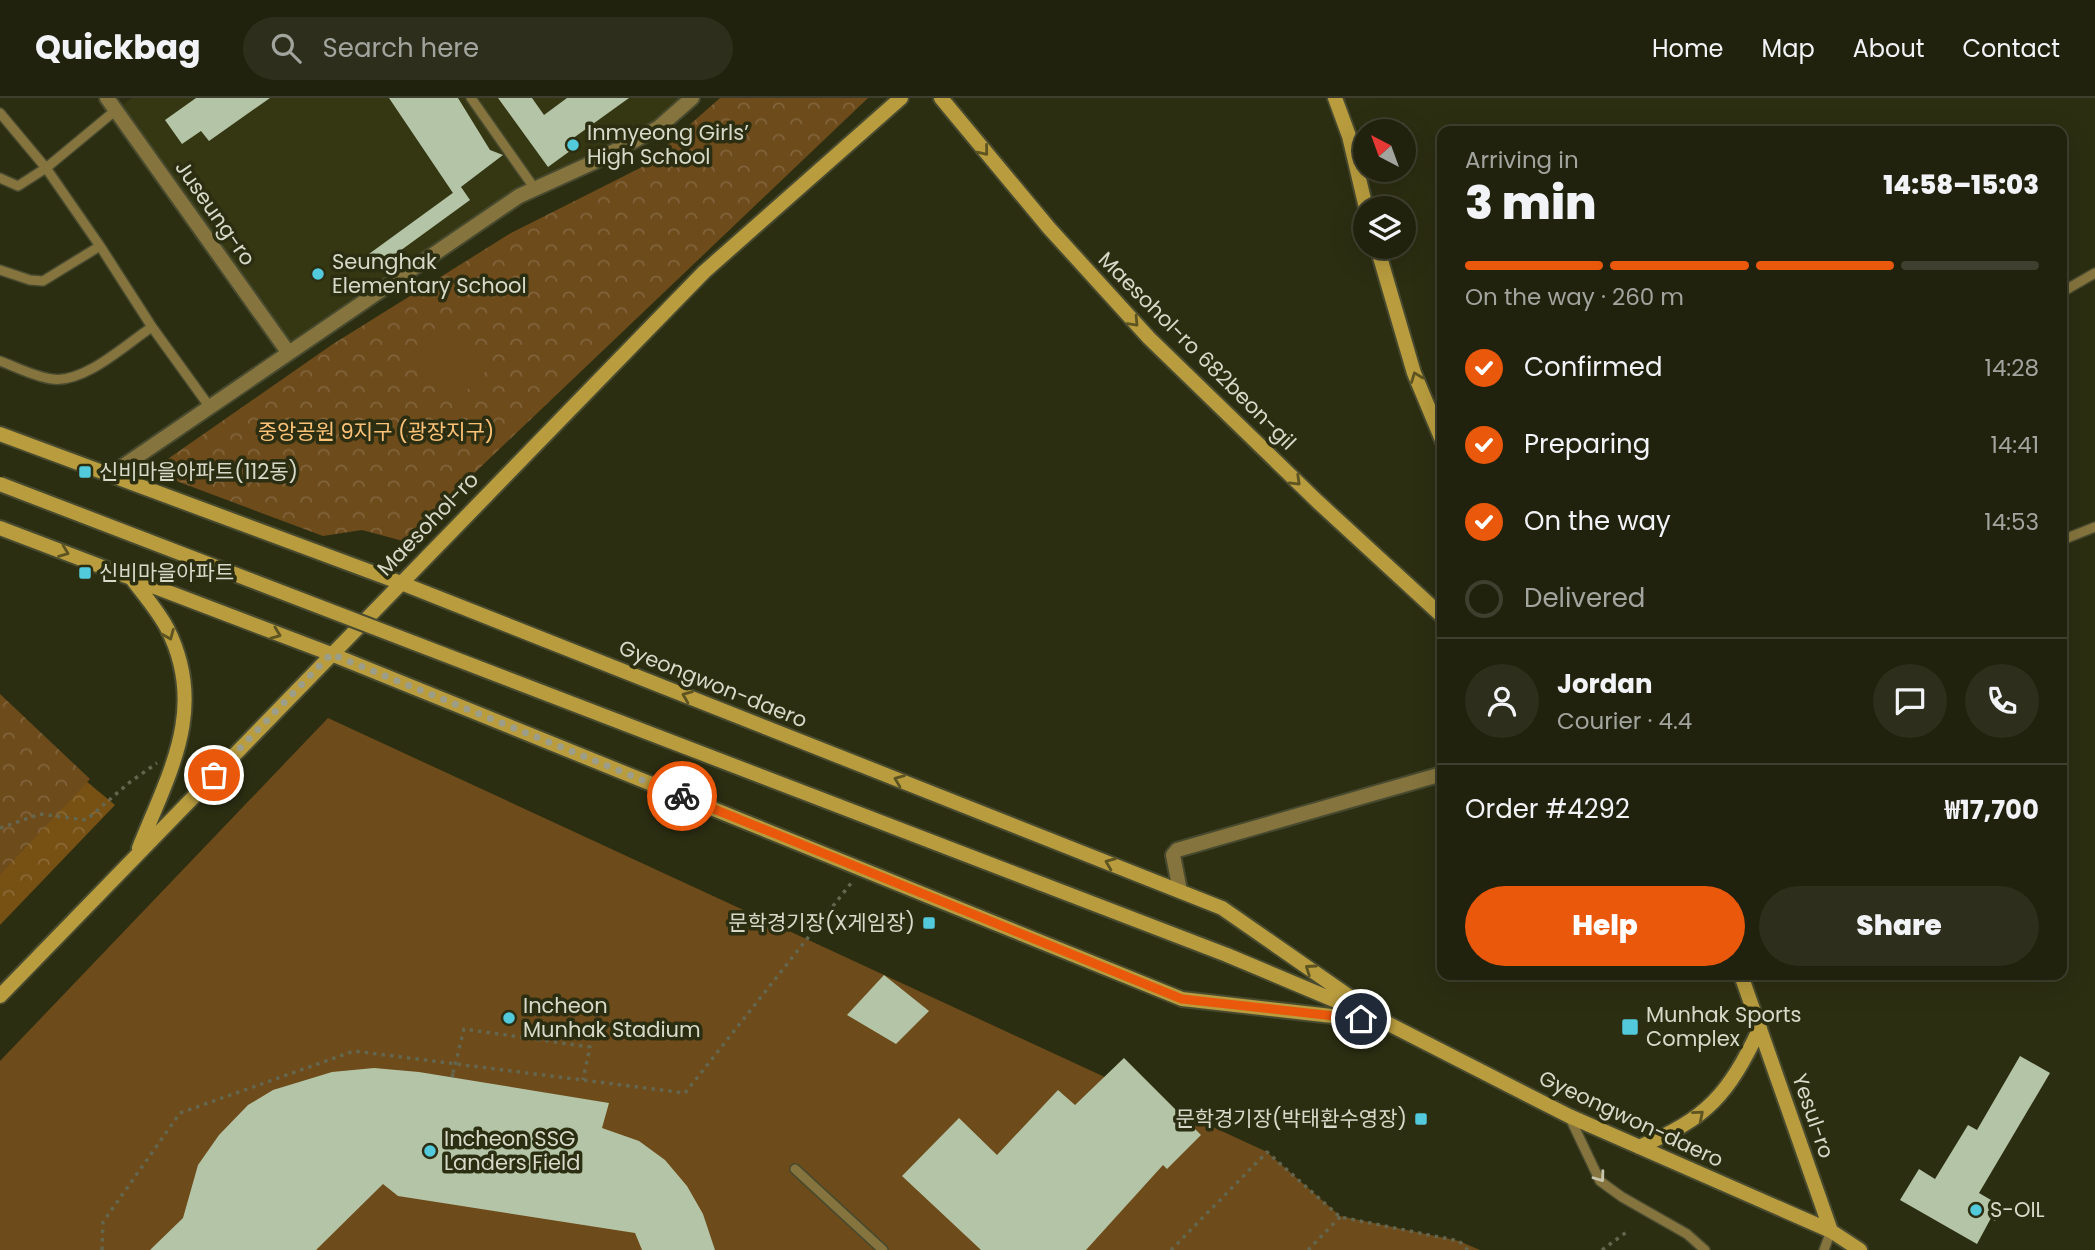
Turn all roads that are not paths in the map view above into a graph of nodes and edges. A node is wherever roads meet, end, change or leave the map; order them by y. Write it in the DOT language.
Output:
graph roads {
  1 [pos="471,98"];
  2 [pos="692,98"];
  3 [pos="901,98"];
  4 [pos="941,98"];
  5 [pos="1335,98"];
  6 [pos="111,104"];
  7 [pos="0,113"];
  8 [pos="46,168"];
  9 [pos="0,177"];
  10 [pos="535,189"];
  11 [pos="1363,196"];
  12 [pos="100,246"];
  13 [pos="1380,259"];
  14 [pos="0,270"];
  15 [pos="2095,273"];
  16 [pos="2067,289"];
  17 [pos="152,327"];
  18 [pos="288,352"];
  19 [pos="0,361"];
  20 [pos="209,406"];
  21 [pos="1437,428"];
  22 [pos="0,435"];
  23 [pos="110,475"];
  24 [pos="0,484"];
  25 [pos="2095,527"];
  26 [pos="0,528"];
  27 [pos="2067,538"];
  28 [pos="132,578"];
  29 [pos="401,583"];
  30 [pos="1437,611"];
  31 [pos="331,654"];
  32 [pos="1437,775"];
  33 [pos="136,855"];
  34 [pos="1180,891"];
  35 [pos="1743,980"];
  36 [pos="0,996"];
  37 [pos="1386,1022"];
  38 [pos="1760,1028"];
  39 [pos="1569,1116"];
  40 [pos="1639,1147"];
  41 [pos="795,1169"];
  42 [pos="1831,1231"];
  43 [pos="883,1250"];
  44 [pos="1705,1250"];
  45 [pos="1824,1250"];
  46 [pos="1860,1250"];
  1 -- 10 [label="lane"];
  2 -- 10 [label="street"];
  3 -- 29 [label="main road, Maesohol-ro"];
  4 -- 30 [label="main road, Maesohol-ro 682beon-gil, one-way"];
  5 -- 11 [label="main road"];
  6 -- 8 [label="lane"];
  6 -- 18 [label="street, Juseung-ro"];
  7 -- 8 [label="lane"];
  8 -- 9 [label="lane"];
  8 -- 12 [label="lane"];
  10 -- 18 [label="street"];
  12 -- 14 [label="lane"];
  12 -- 17 [label="lane"];
  21 -- 13 [label="main road, one-way"];
  15 -- 16 [label="lane"];
  17 -- 19 [label="lane"];
  17 -- 20 [label="lane"];
  18 -- 20 [label="street"];
  20 -- 23 [label="street"];
  22 -- 23 [label="main road, Gyeongwon-daero"];
  23 -- 29 [label="main road, Gyeongwon-daero"];
  24 -- 37 [label="main road, Gyeongwon-daero, bridge"];
  25 -- 27 [label="lane"];
  26 -- 28 [label="main road, Gyeongwon-daero, one-way"];
  28 -- 31 [label="main road, Gyeongwon-daero, one-way"];
  28 -- 33 [label="main road, one-way"];
  29 -- 31 [label="main road, Maesohol-ro"];
  34 -- 29 [label="main road, Gyeongwon-daero, one-way"];
  31 -- 33 [label="main road, Maesohol-ro"];
  31 -- 37 [label="main road, Gyeongwon-daero"];
  32 -- 34 [label="street"];
  33 -- 36 [label="main road, Maesohol-ro"];
  37 -- 34 [label="main road, Gyeongwon-daero, one-way"];
  35 -- 38 [label="main road, Yesul-ro"];
  37 -- 39 [label="main road, Gyeongwon-daero"];
  40 -- 38 [label="main road, one-way"];
  38 -- 42 [label="main road, Yesul-ro"];
  39 -- 40 [label="main road, Gyeongwon-daero"];
  39 -- 44 [label="lane, one-way"];
  40 -- 42 [label="main road, Gyeongwon-daero"];
  41 -- 43 [label="lane"];
  42 -- 45 [label="lane"];
  42 -- 46 [label="main road, Gyeongwon-daero"];
}
